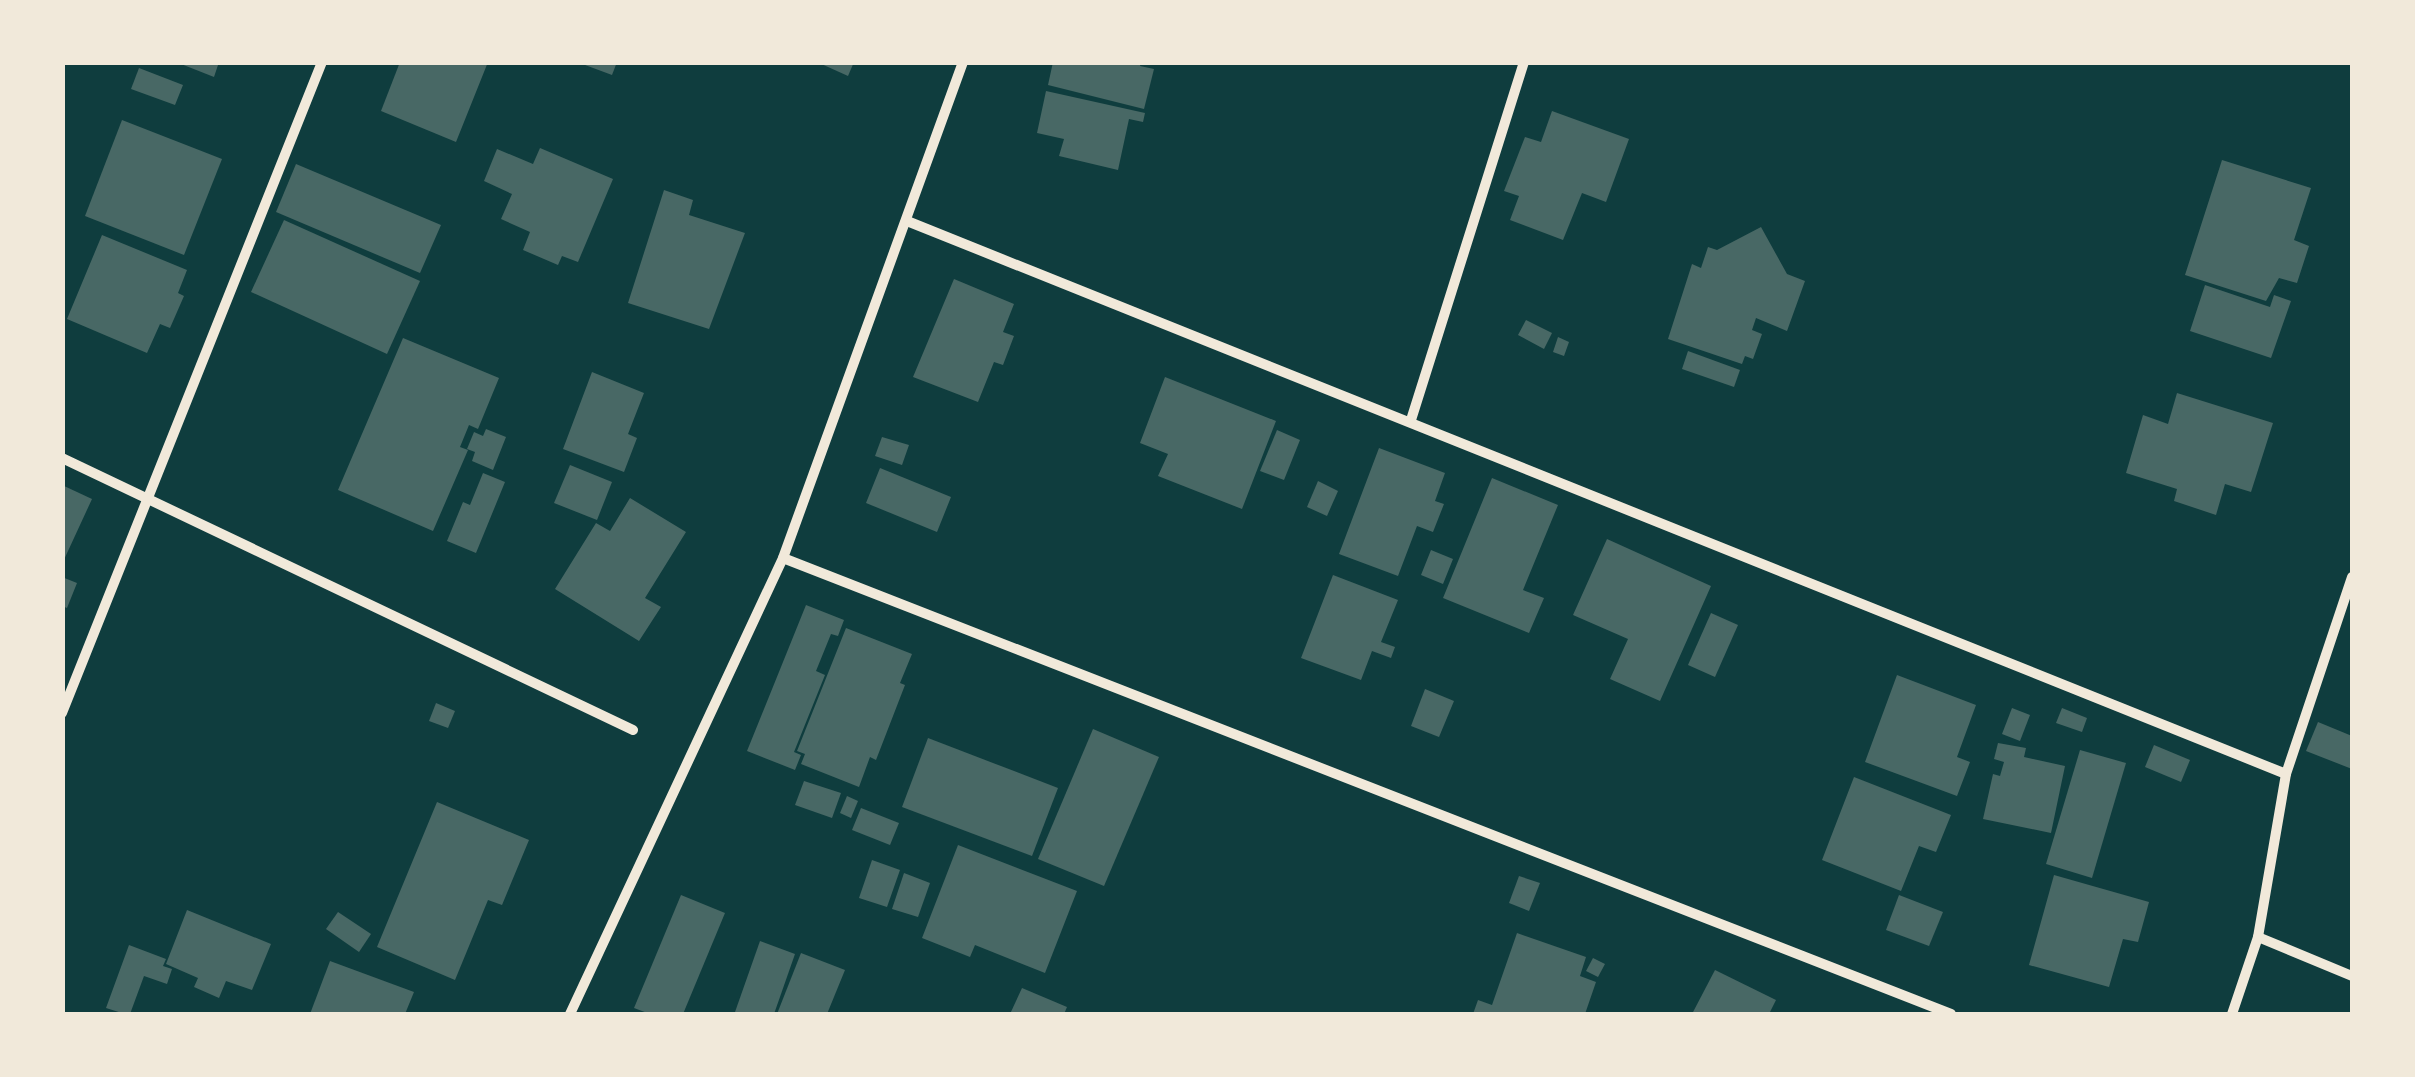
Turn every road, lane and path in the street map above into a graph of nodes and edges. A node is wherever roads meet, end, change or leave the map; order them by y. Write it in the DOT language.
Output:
graph roads {
  1 [pos="322,62"];
  2 [pos="963,62"];
  3 [pos="1524,62"];
  4 [pos="907,221"];
  5 [pos="1412,420"];
  6 [pos="62,458"];
  7 [pos="150,499"];
  8 [pos="783,558"];
  9 [pos="2352,577"];
  10 [pos="62,713"];
  11 [pos="633,730"];
  12 [pos="2286,774"];
  13 [pos="2258,937"];
  14 [pos="2352,976"];
  15 [pos="570,1014"];
  16 [pos="1951,1014"];
  17 [pos="2232,1014"];
  1 -- 7 [label="street"];
  2 -- 4 [label="street"];
  3 -- 5 [label="street"];
  4 -- 5 [label="street"];
  4 -- 8 [label="street"];
  5 -- 12 [label="street"];
  6 -- 7 [label="street"];
  7 -- 10 [label="street"];
  7 -- 11 [label="street"];
  8 -- 15 [label="street"];
  8 -- 16 [label="street"];
  9 -- 12 [label="street"];
  12 -- 13 [label="street"];
  13 -- 14 [label="street"];
  13 -- 17 [label="street"];
}
